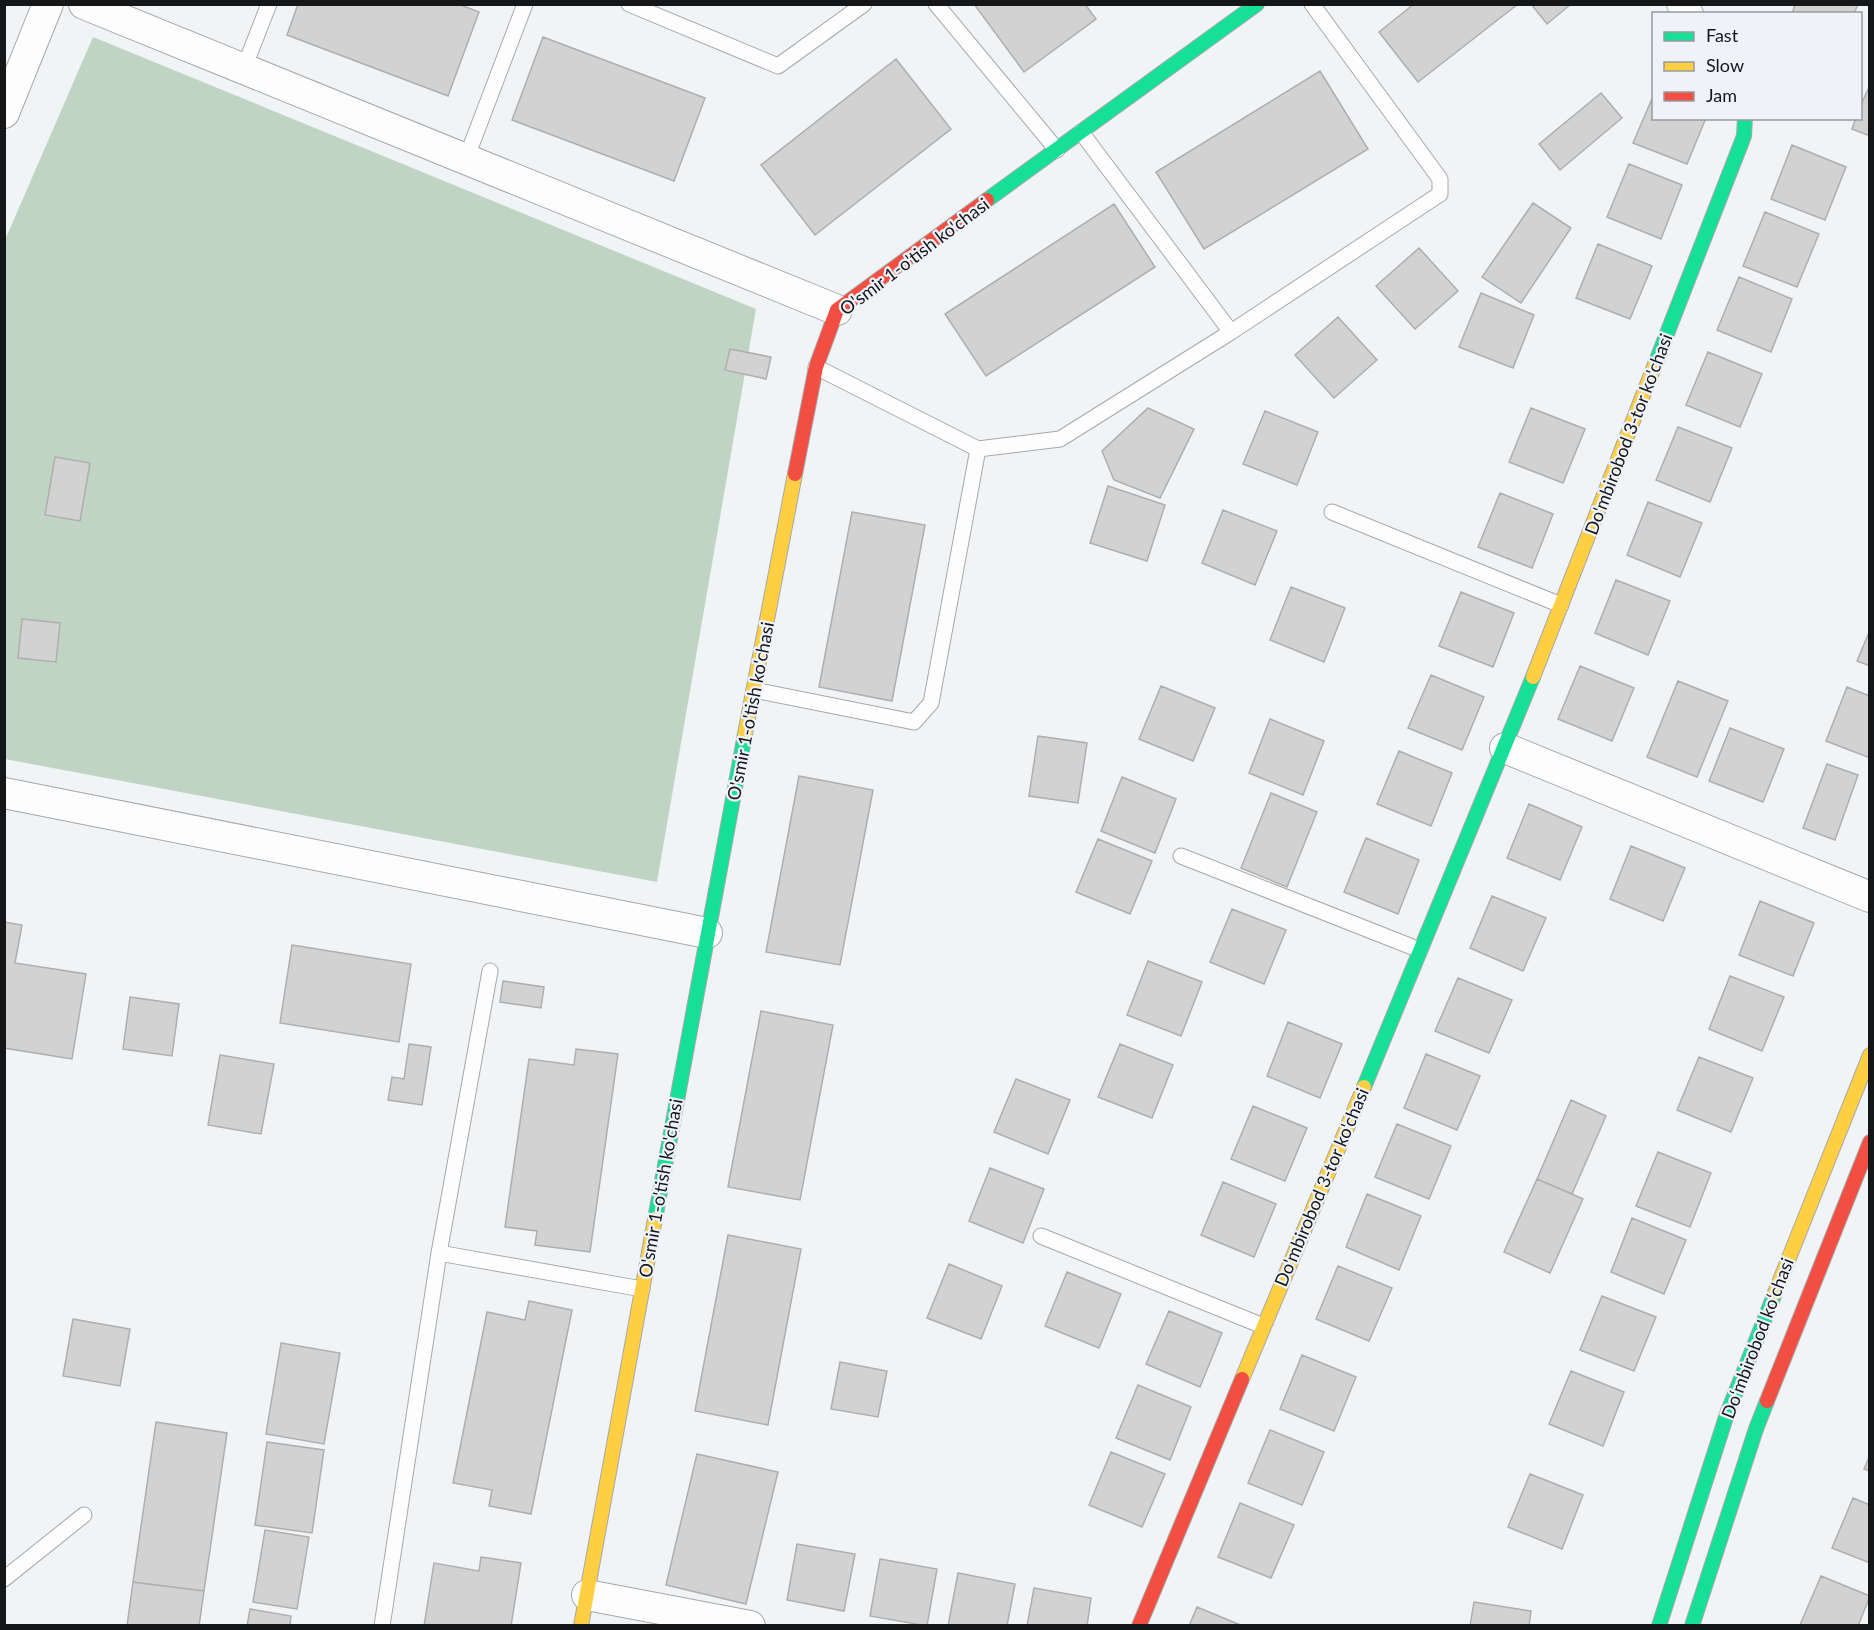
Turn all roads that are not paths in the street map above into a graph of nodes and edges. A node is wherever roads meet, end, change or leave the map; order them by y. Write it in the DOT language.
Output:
graph roads {
  1 [pos="48,4"];
  2 [pos="84,4"];
  3 [pos="269,4"];
  4 [pos="525,4"];
  5 [pos="628,4"];
  6 [pos="864,4"];
  7 [pos="936,4"];
  8 [pos="1257,4"];
  9 [pos="1312,4"];
  10 [pos="244,68"];
  11 [pos="4,113"];
  12 [pos="1745,120"];
  13 [pos="1081,132"];
  14 [pos="1056,150"];
  15 [pos="466,159"];
  16 [pos="837,310"];
  17 [pos="1231,332"];
  18 [pos="816,367"];
  19 [pos="978,449"];
  20 [pos="1332,512"];
  21 [pos="1561,605"];
  22 [pos="754,690"];
  23 [pos="1505,748"];
  24 [pos="4,793"];
  25 [pos="1181,856"];
  26 [pos="1869,897"];
  27 [pos="707,933"];
  28 [pos="1420,950"];
  29 [pos="490,971"];
  30 [pos="1869,1055"];
  31 [pos="1869,1142"];
  32 [pos="1041,1236"];
  33 [pos="439,1253"];
  34 [pos="642,1289"];
  35 [pos="1263,1326"];
  36 [pos="84,1515"];
  37 [pos="4,1579"];
  38 [pos="587,1594"];
  39 [pos="382,1626"];
  40 [pos="581,1626"];
  41 [pos="750,1626"];
  42 [pos="1138,1626"];
  43 [pos="1659,1626"];
  44 [pos="1692,1626"];
  1 -- 11 [label="street"];
  2 -- 10 [label="street"];
  3 -- 10 [label="lane"];
  4 -- 15 [label="lane"];
  5 -- 6 [label="lane"];
  7 -- 14 [label="lane"];
  8 -- 13 [label="street, O'smir 1-o'tish ko'chasi"];
  9 -- 17 [label="lane"];
  10 -- 15 [label="street"];
  12 -- 21 [label="street, Do'mbirobod 3-tor ko'chasi"];
  13 -- 14 [label="street, O'smir 1-o'tish ko'chasi"];
  13 -- 17 [label="lane"];
  14 -- 16 [label="street, O'smir 1-o'tish ko'chasi"];
  15 -- 16 [label="street"];
  16 -- 18 [label="street, O'smir 1-o'tish ko'chasi"];
  17 -- 19 [label="lane"];
  18 -- 19 [label="lane"];
  18 -- 22 [label="street, O'smir 1-o'tish ko'chasi"];
  19 -- 22 [label="lane"];
  20 -- 21 [label="lane"];
  21 -- 23 [label="street, Do'mbirobod 3-tor ko'chasi"];
  22 -- 27 [label="street, O'smir 1-o'tish ko'chasi"];
  23 -- 26 [label="street"];
  23 -- 28 [label="street, Do'mbirobod 3-tor ko'chasi"];
  24 -- 27 [label="street"];
  25 -- 28 [label="lane"];
  27 -- 34 [label="street, O'smir 1-o'tish ko'chasi"];
  28 -- 35 [label="street, Do'mbirobod 3-tor ko'chasi"];
  29 -- 33 [label="lane"];
  30 -- 43 [label="street, Doʻmbirobod koʻchasi"];
  31 -- 44 [label="street, Doʻmbirobod koʻchasi"];
  32 -- 35 [label="lane"];
  33 -- 34 [label="lane"];
  33 -- 39 [label="lane"];
  34 -- 38 [label="street, O'smir 1-o'tish ko'chasi"];
  35 -- 42 [label="street, Do'mbirobod 3-tor ko'chasi"];
  36 -- 37 [label="lane"];
  38 -- 40 [label="street, O'smir 1-o'tish ko'chasi"];
  38 -- 41 [label="street"];
}
